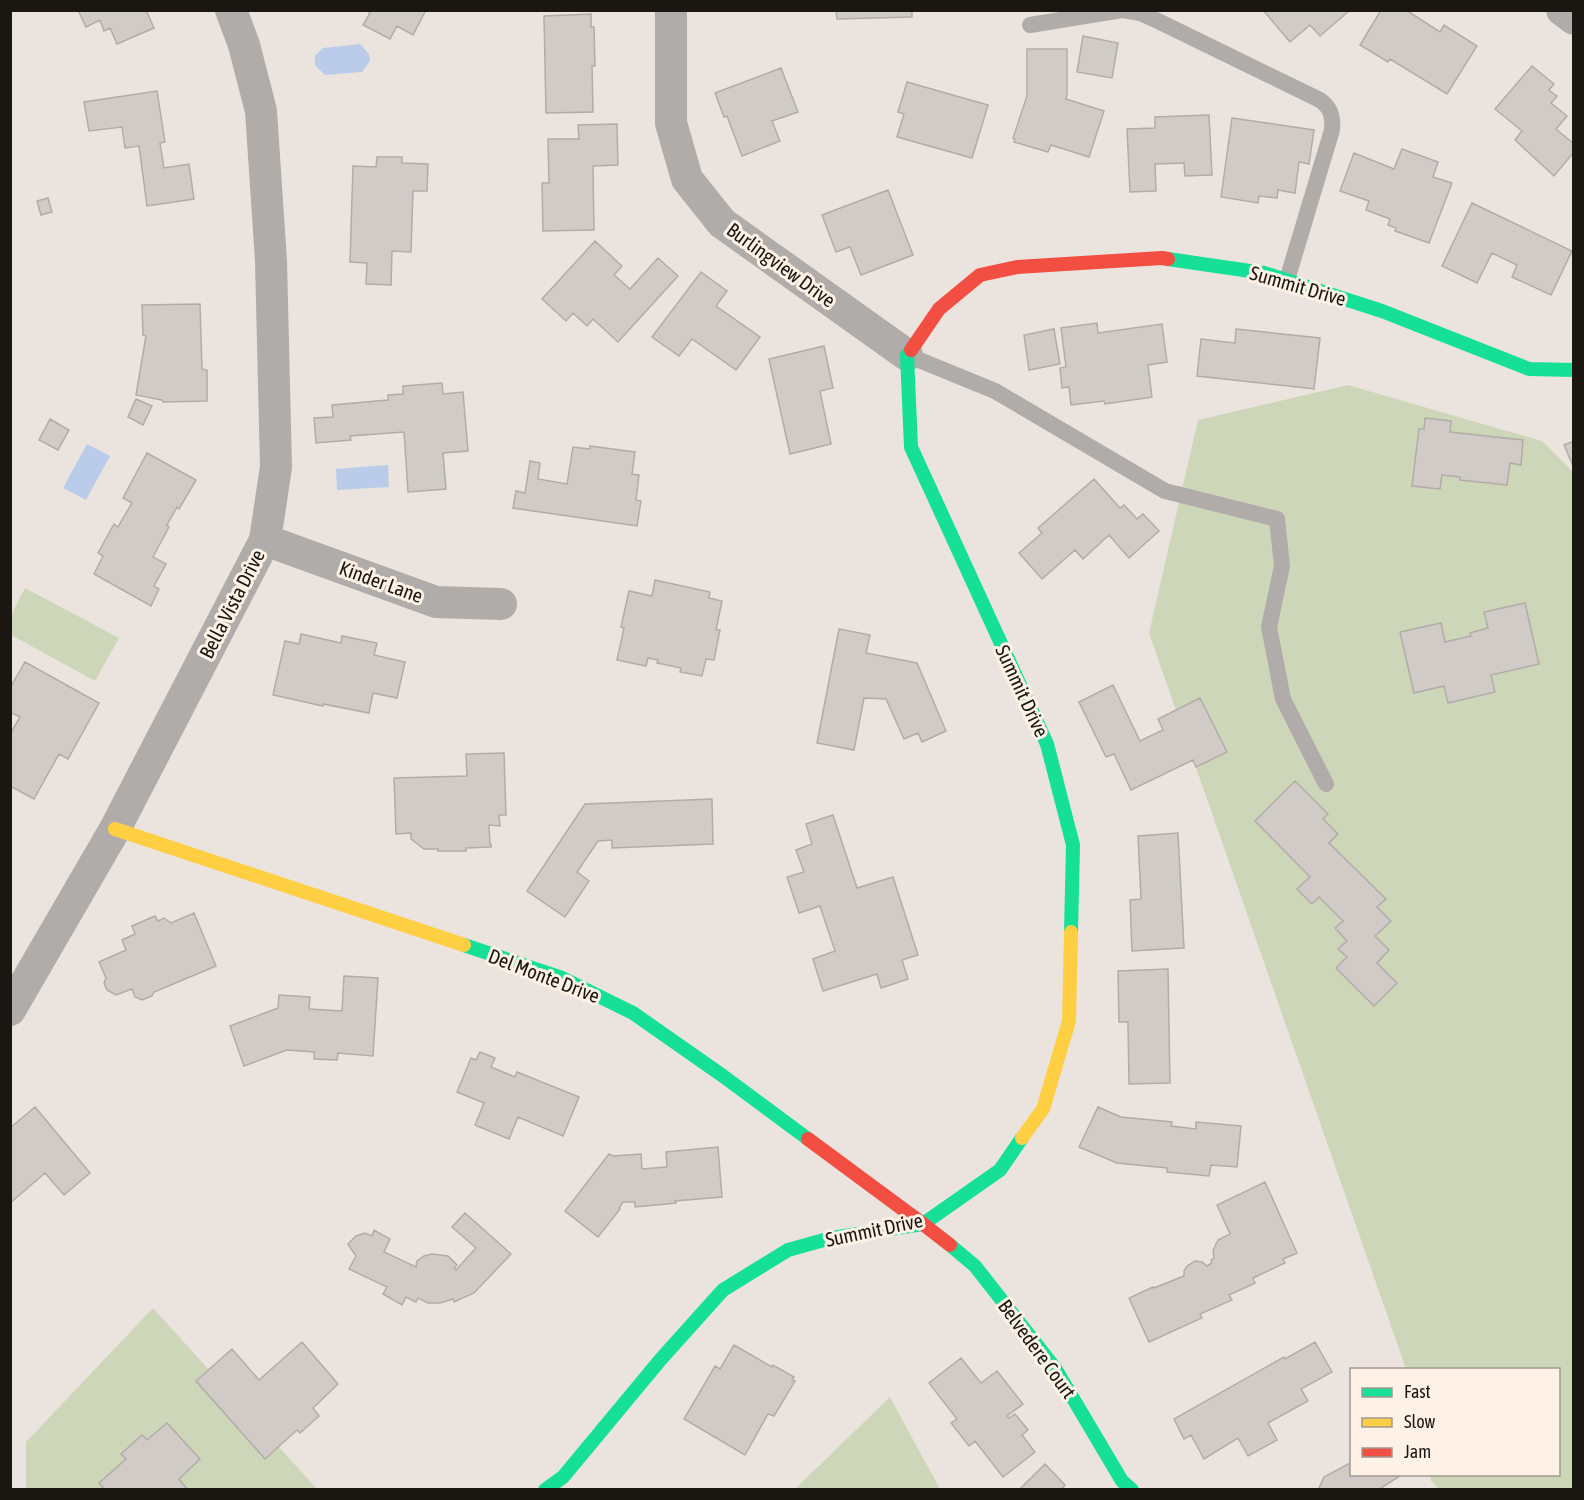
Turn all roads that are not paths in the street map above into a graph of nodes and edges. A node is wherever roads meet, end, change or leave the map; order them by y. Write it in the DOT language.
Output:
graph roads {
  1 [pos="231,10"];
  2 [pos="671,10"];
  3 [pos="1123,10"];
  4 [pos="1562,10"];
  5 [pos="1574,19"];
  6 [pos="1030,25"];
  7 [pos="1287,280"];
  8 [pos="907,355"];
  9 [pos="1574,370"];
  10 [pos="265,540"];
  11 [pos="501,604"];
  12 [pos="1326,784"];
  13 [pos="115,829"];
  14 [pos="10,1010"];
  15 [pos="923,1224"];
  16 [pos="544,1490"];
  17 [pos="1132,1490"];
  1 -- 10 [label="street, Bella Vista Drive"];
  2 -- 8 [label="street, Burlingview Drive"];
  3 -- 6 [label="lane"];
  3 -- 7 [label="lane"];
  4 -- 5 [label="street"];
  7 -- 8 [label="street, Summit Drive"];
  7 -- 9 [label="street, Summit Drive"];
  8 -- 12 [label="lane"];
  8 -- 15 [label="street, Summit Drive"];
  10 -- 11 [label="street, Kinder Lane"];
  10 -- 13 [label="street, Bella Vista Drive"];
  13 -- 14 [label="street, Bella Vista Drive"];
  13 -- 15 [label="street, Del Monte Drive"];
  15 -- 16 [label="street, Summit Drive"];
  15 -- 17 [label="street, Belvedere Court"];
}
